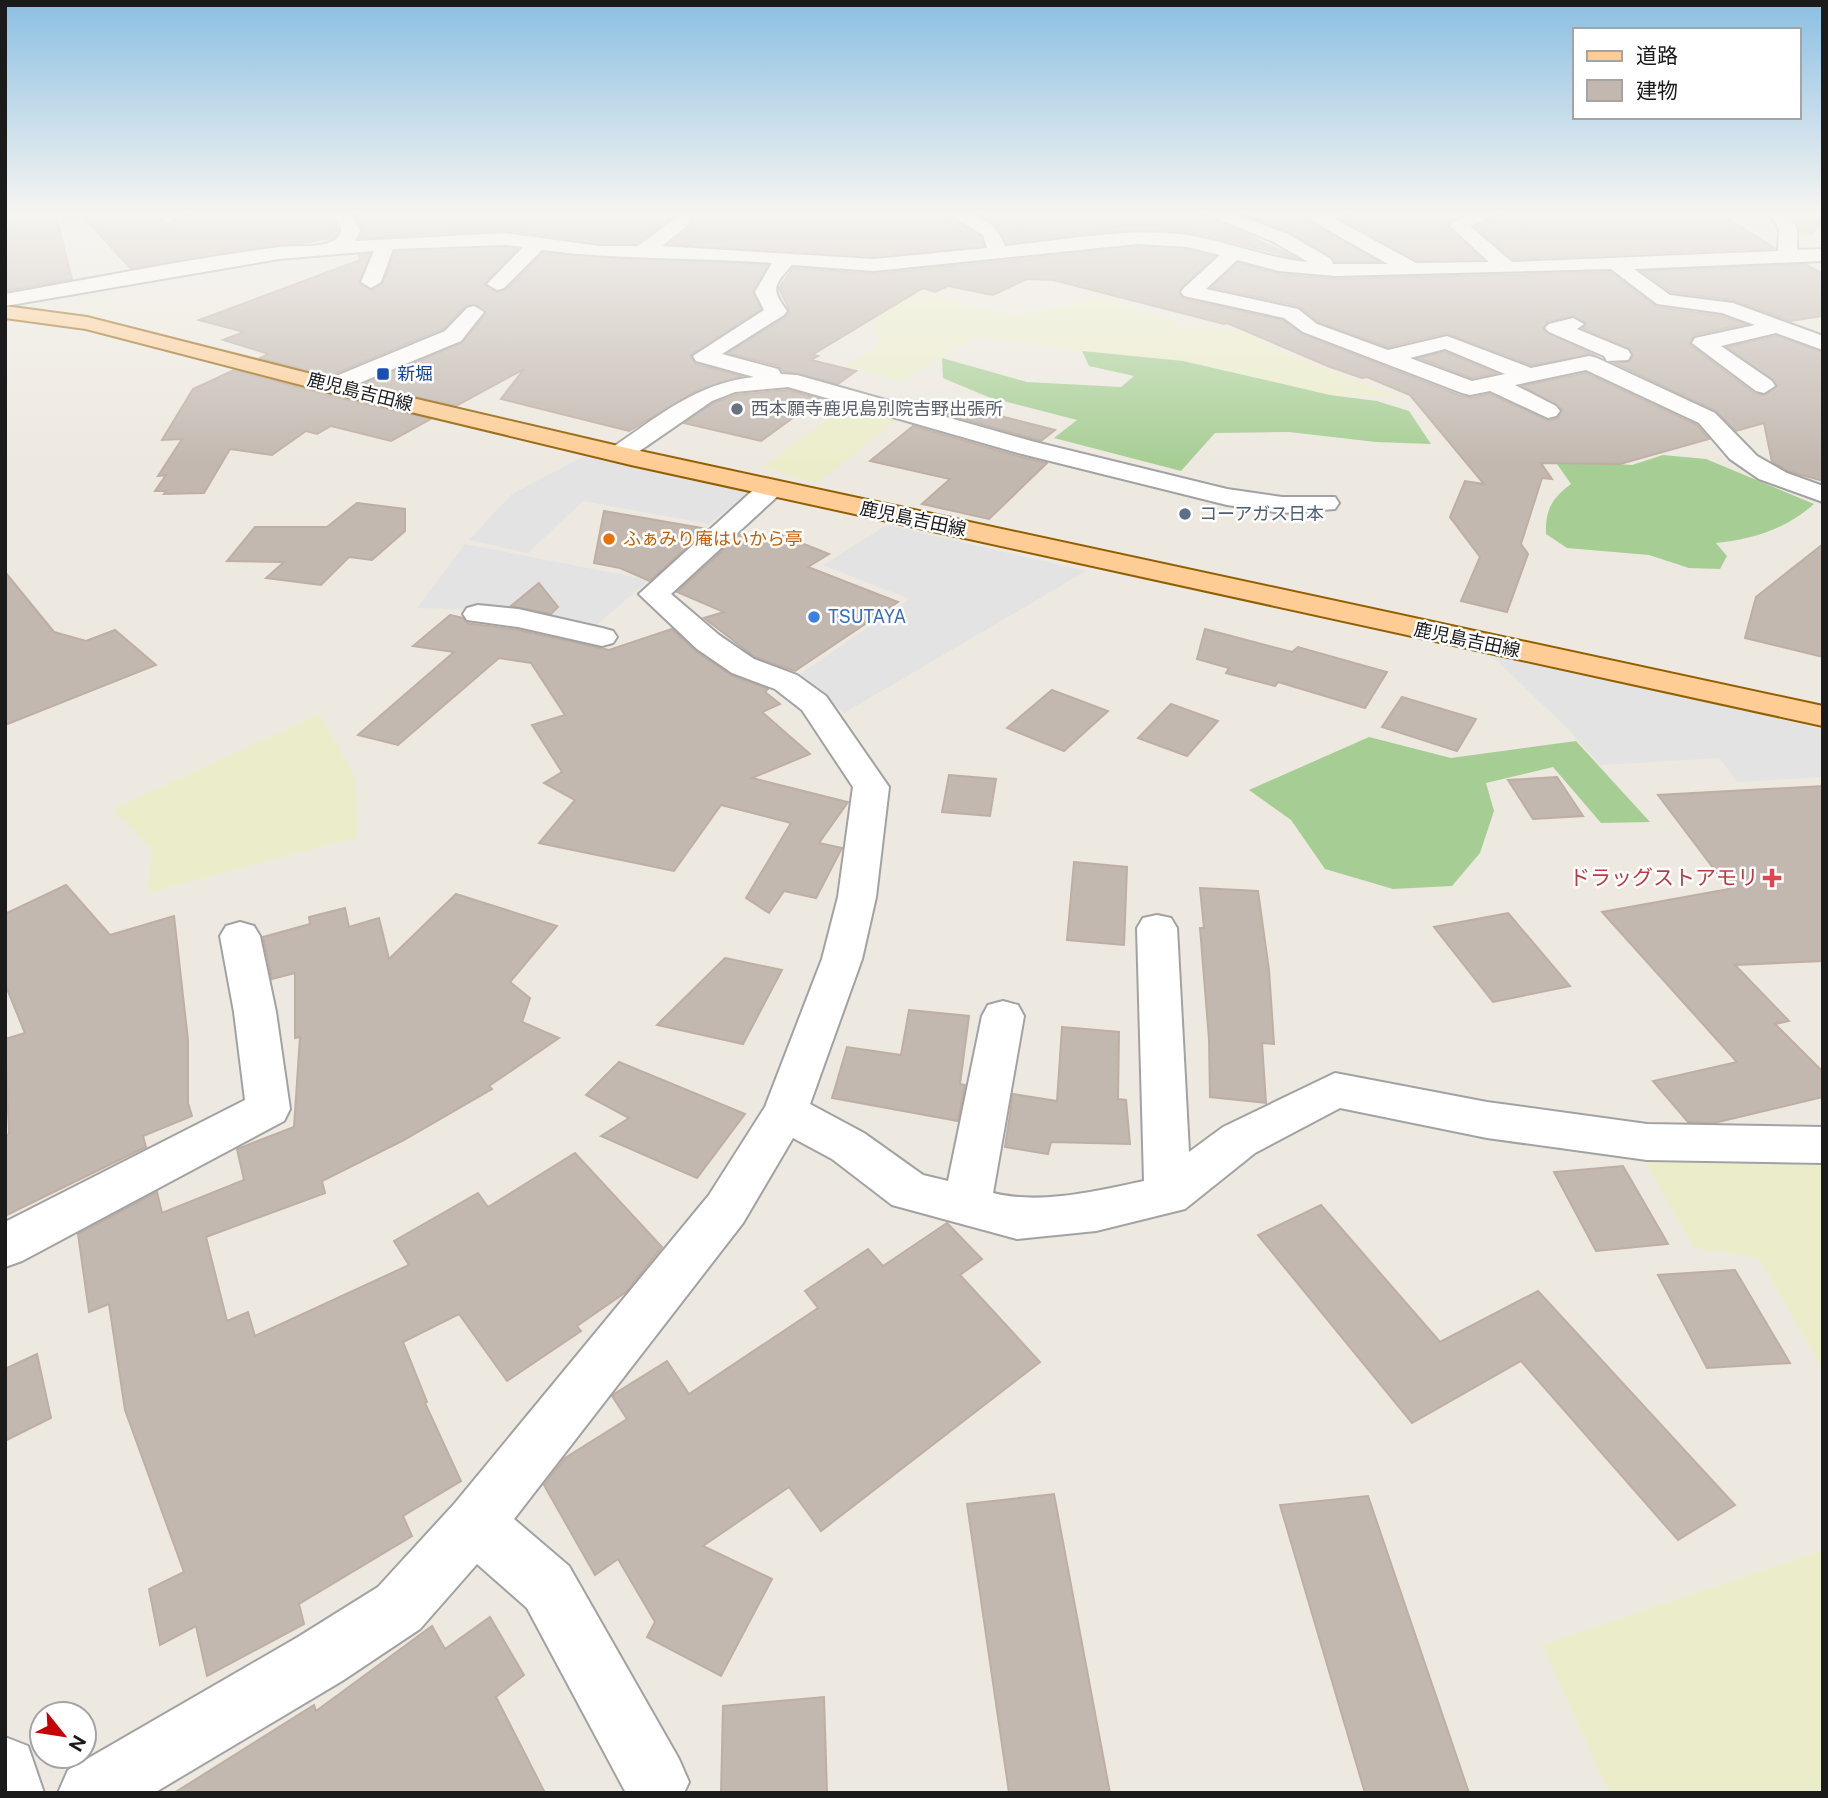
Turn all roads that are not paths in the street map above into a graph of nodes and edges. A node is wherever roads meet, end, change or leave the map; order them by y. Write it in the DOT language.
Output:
graph roads {
  1 [pos="29,296"];
  2 [pos="765,296"];
  3 [pos="1210,296"];
  4 [pos="1659,296"];
  5 [pos="5,300"];
  6 [pos="5,312"];
  7 [pos="474,312"];
  8 [pos="1573,324"];
  9 [pos="1776,327"];
  10 [pos="1823,344"];
  11 [pos="1385,357"];
  12 [pos="1589,363"];
  13 [pos="1525,374"];
  14 [pos="789,380"];
  15 [pos="1492,382"];
  16 [pos="332,386"];
  17 [pos="1764,386"];
  18 [pos="1548,411"];
  19 [pos="619,454"];
  20 [pos="771,488"];
  21 [pos="1823,494"];
  22 [pos="1326,503"];
  23 [pos="478,614"];
  24 [pos="602,637"];
  25 [pos="1823,716"];
  26 [pos="1157,928"];
  27 [pos="240,936"];
  28 [pos="1003,1016"];
  29 [pos="785,1112"];
  30 [pos="1823,1145"];
  31 [pos="1168,1195"];
  32 [pos="967,1206"];
  33 [pos="5,1246"];
  34 [pos="475,1523"];
  35 [pos="5,1769"];
  36 [pos="656,1782"];
  37 [pos="11,1793"];
  38 [pos="91,1793"];
  1 -- 5 [label="street"];
  2 -- 14 [label="street"];
  3 -- 11 [label="street"];
  4 -- 9 [label="street"];
  6 -- 16 [label="main road, 鹿児島吉田線"];
  7 -- 16 [label="street"];
  8 -- 12 [label="street"];
  9 -- 10 [label="street"];
  9 -- 17 [label="street"];
  11 -- 13 [label="street"];
  11 -- 15 [label="street"];
  12 -- 13 [label="street"];
  12 -- 21 [label="street"];
  13 -- 15 [label="street"];
  14 -- 19 [label="street"];
  14 -- 22 [label="street"];
  15 -- 18 [label="street"];
  16 -- 19 [label="main road, 鹿児島吉田線"];
  19 -- 20 [label="main road, 鹿児島吉田線"];
  20 -- 25 [label="main road, 鹿児島吉田線"];
  20 -- 29 [label="street"];
  23 -- 24 [label="street"];
  26 -- 31 [label="street"];
  27 -- 33 [label="street"];
  28 -- 32 [label="street"];
  29 -- 32 [label="street"];
  29 -- 34 [label="street"];
  30 -- 31 [label="street"];
  31 -- 32 [label="street"];
  34 -- 36 [label="street"];
  34 -- 38 [label="street"];
  35 -- 37 [label="street"];
}
